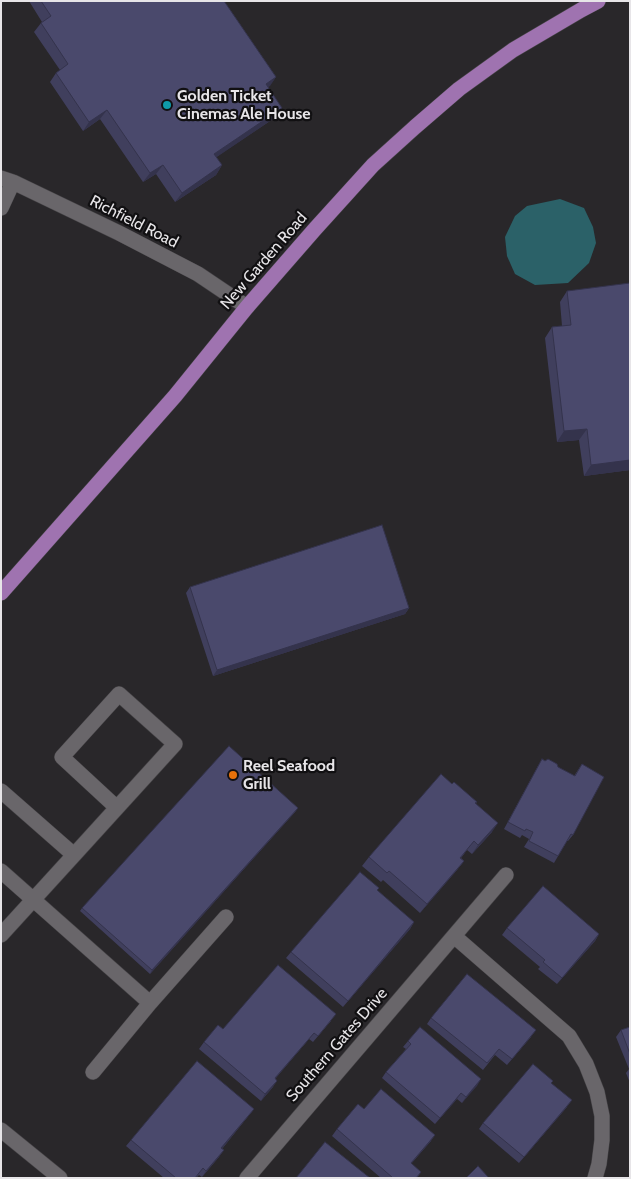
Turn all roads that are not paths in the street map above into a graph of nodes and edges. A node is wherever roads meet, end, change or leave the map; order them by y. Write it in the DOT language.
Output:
graph roads {
  1 [pos="598,1"];
  2 [pos="578,5"];
  3 [pos="7,180"];
  4 [pos="1,208"];
  5 [pos="247,307"];
  6 [pos="1,593"];
  7 [pos="1,790"];
  8 [pos="116,808"];
  9 [pos="74,855"];
  10 [pos="1,871"];
  11 [pos="506,875"];
  12 [pos="34,899"];
  13 [pos="226,917"];
  14 [pos="1,935"];
  15 [pos="454,936"];
  16 [pos="150,1003"];
  17 [pos="94,1072"];
  18 [pos="1,1130"];
  19 [pos="60,1178"];
  20 [pos="247,1178"];
  21 [pos="595,1178"];
  1 -- 2 [label="main road, New Garden Road"];
  2 -- 5 [label="main road, New Garden Road"];
  3 -- 4 [label="street"];
  3 -- 5 [label="street, Richfield Road"];
  5 -- 6 [label="main road, New Garden Road"];
  7 -- 9 [label="street"];
  8 -- 8 [label="street"];
  8 -- 9 [label="street"];
  9 -- 12 [label="street"];
  10 -- 12 [label="street"];
  11 -- 15 [label="street, Southern Gates Drive"];
  12 -- 14 [label="street"];
  12 -- 16 [label="street"];
  13 -- 16 [label="street"];
  15 -- 20 [label="street, Southern Gates Drive"];
  15 -- 21 [label="street"];
  16 -- 17 [label="street"];
  18 -- 19 [label="street"];
}
